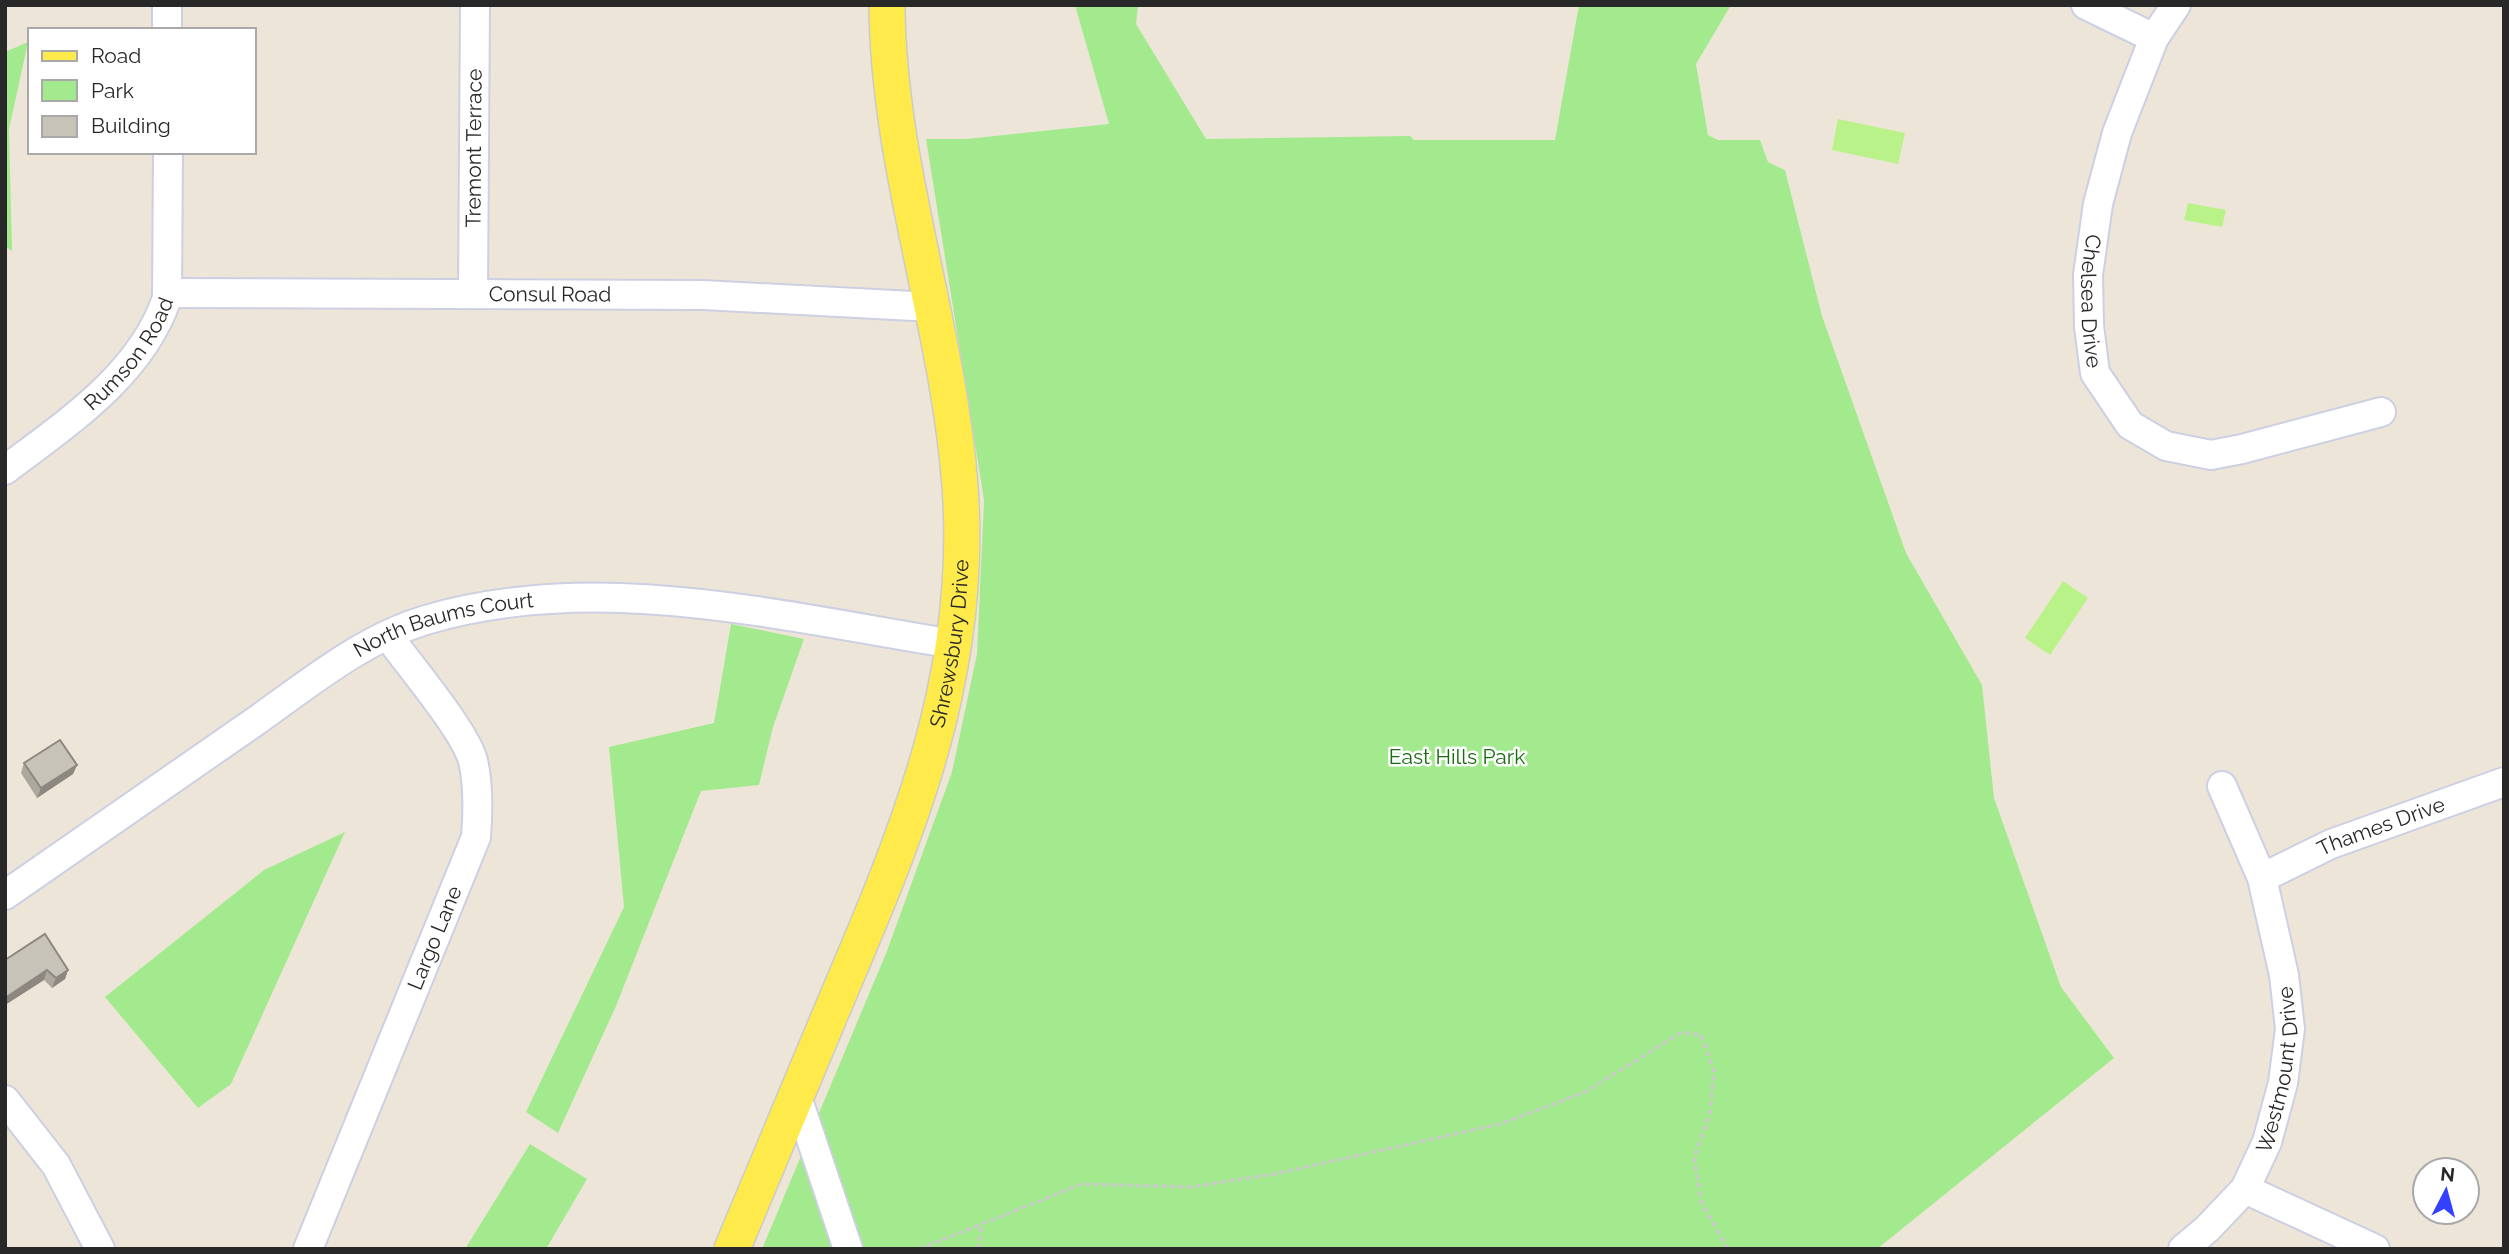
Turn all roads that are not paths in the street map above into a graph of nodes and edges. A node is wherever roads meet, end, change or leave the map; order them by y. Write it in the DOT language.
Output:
graph roads {
  1 [pos="167,5"];
  2 [pos="475,5"];
  3 [pos="887,5"];
  4 [pos="2086,5"];
  5 [pos="2176,5"];
  6 [pos="167,28"];
  7 [pos="2154,38"];
  8 [pos="168,154"];
  9 [pos="473,292"];
  10 [pos="167,293"];
  11 [pos="932,307"];
  12 [pos="2381,412"];
  13 [pos="5,470"];
  14 [pos="389,637"];
  15 [pos="955,644"];
  16 [pos="2504,782"];
  17 [pos="2222,786"];
  18 [pos="2262,878"];
  19 [pos="5,895"];
  20 [pos="796,1094"];
  21 [pos="5,1100"];
  22 [pos="2245,1189"];
  23 [pos="100,1249"];
  24 [pos="308,1249"];
  25 [pos="732,1249"];
  26 [pos="848,1249"];
  27 [pos="2183,1249"];
  28 [pos="2375,1249"];
  1 -- 6 [label="street"];
  2 -- 9 [label="street, Tremont Terrace"];
  3 -- 11 [label="main road, Shrewsbury Drive"];
  4 -- 7 [label="street"];
  5 -- 7 [label="street, Chelsea Drive"];
  7 -- 12 [label="street, Chelsea Drive"];
  8 -- 10 [label="street, Rumson Road"];
  9 -- 10 [label="street, Consul Road"];
  9 -- 11 [label="street, Consul Road"];
  10 -- 13 [label="street, Rumson Road"];
  11 -- 15 [label="main road, Shrewsbury Drive"];
  14 -- 15 [label="street, North Baums Court"];
  14 -- 19 [label="street, North Baums Court"];
  14 -- 24 [label="street, Largo Lane"];
  15 -- 20 [label="main road, Shrewsbury Drive"];
  16 -- 18 [label="street, Thames Drive"];
  17 -- 18 [label="street, Westmount Drive"];
  18 -- 22 [label="street, Westmount Drive"];
  20 -- 25 [label="main road, Shrewsbury Drive"];
  20 -- 26 [label="street"];
  21 -- 23 [label="street"];
  22 -- 27 [label="street, Westmount Drive"];
  22 -- 28 [label="street"];
}
